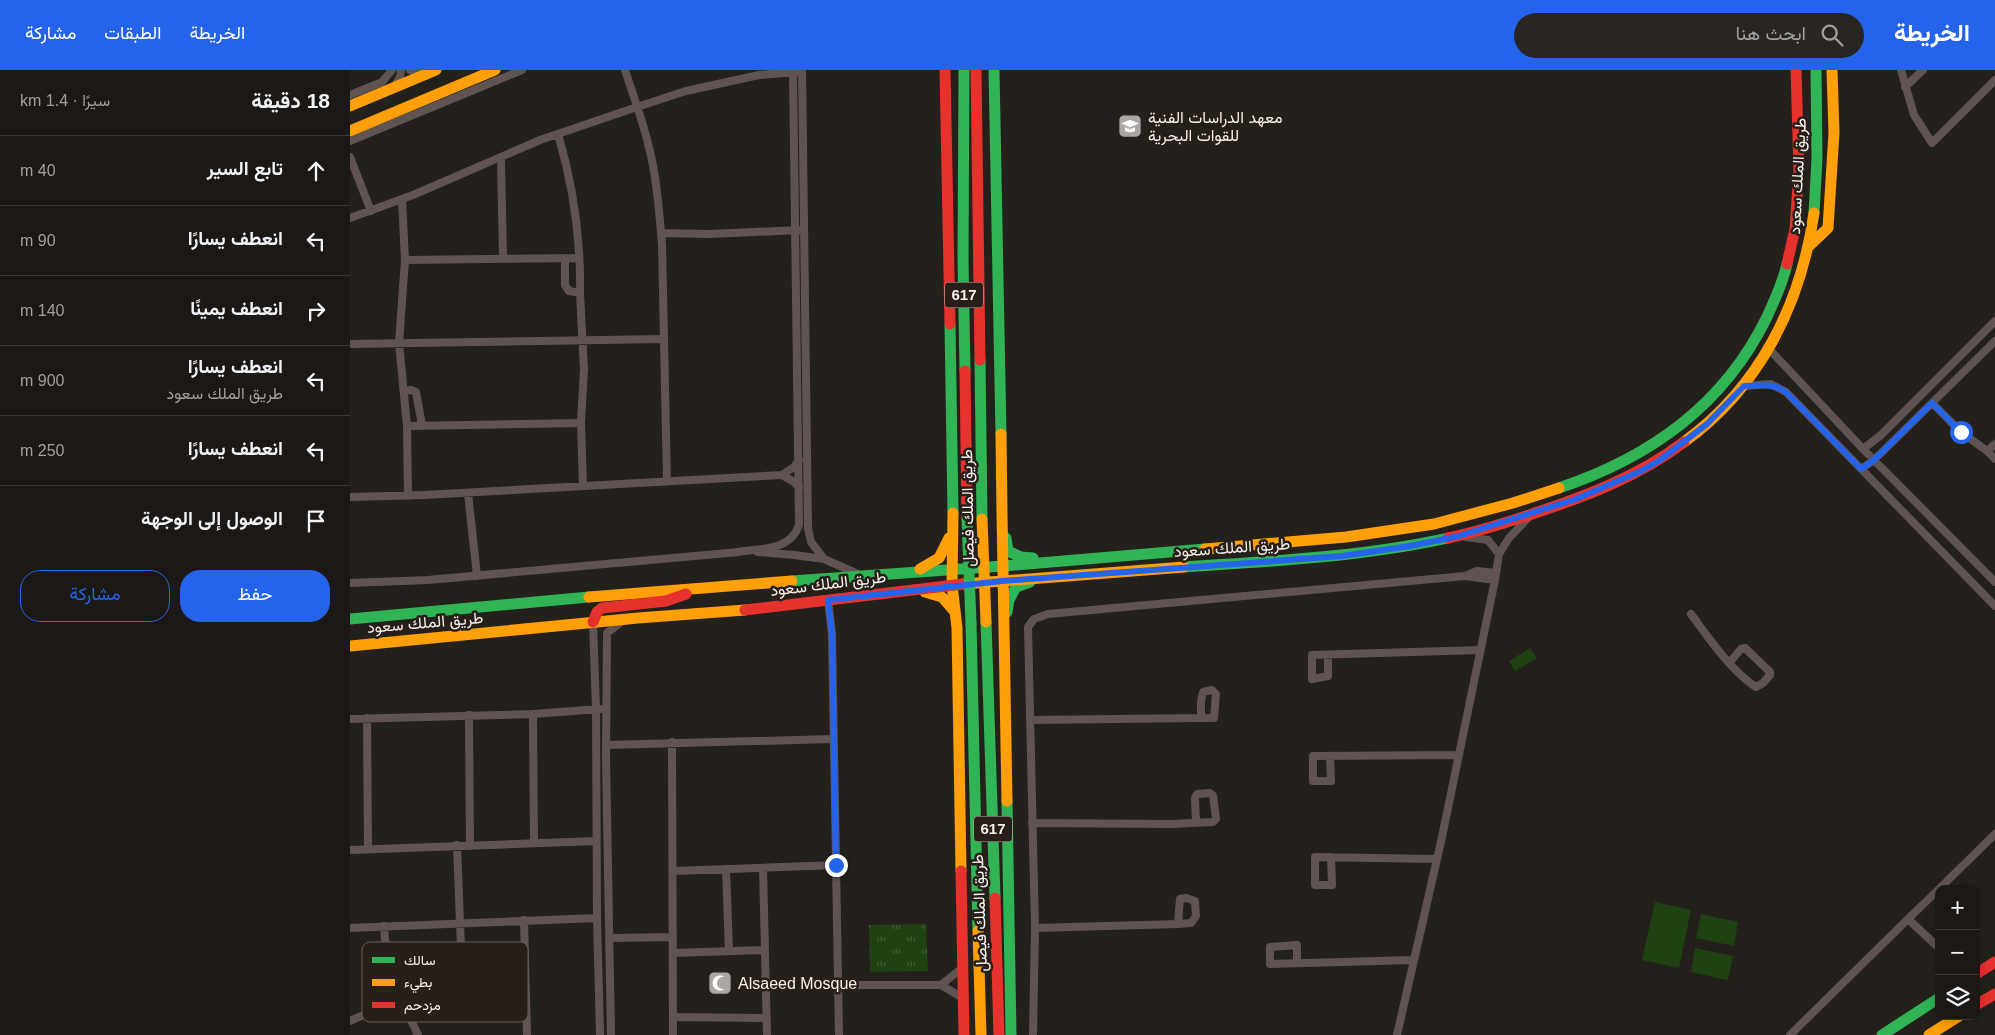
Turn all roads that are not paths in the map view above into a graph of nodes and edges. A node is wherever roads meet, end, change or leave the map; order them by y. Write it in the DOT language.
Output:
graph roads {
  1 [pos="392,70"];
  2 [pos="401,70"];
  3 [pos="410,70"];
  4 [pos="436,70"];
  5 [pos="495,70"];
  6 [pos="522,70"];
  7 [pos="625,70"];
  8 [pos="945,70"];
  9 [pos="964,70"];
  10 [pos="976,70"];
  11 [pos="994,70"];
  12 [pos="1796,70"];
  13 [pos="1816,70"];
  14 [pos="1832,70"];
  15 [pos="1901,70"];
  16 [pos="1923,70"];
  17 [pos="793,71"];
  18 [pos="802,71"];
  19 [pos="423,76"];
  20 [pos="1995,80"];
  21 [pos="1905,87"];
  22 [pos="393,89"];
  23 [pos="350,95"];
  24 [pos="350,106"];
  25 [pos="637,107"];
  26 [pos="350,131"];
  27 [pos="558,134"];
  28 [pos="350,141"];
  29 [pos="350,157"];
  30 [pos="501,157"];
  31 [pos="402,199"];
  32 [pos="371,211"];
  33 [pos="350,218"];
  34 [pos="804,229"];
  35 [pos="795,230"];
  36 [pos="661,233"];
  37 [pos="1808,247"];
  38 [pos="565,258"];
  39 [pos="579,258"];
  40 [pos="503,259"];
  41 [pos="405,260"];
  42 [pos="580,293"];
  43 [pos="1995,321"];
  44 [pos="663,338"];
  45 [pos="583,340"];
  46 [pos="1995,341"];
  47 [pos="399,343"];
  48 [pos="350,344"];
  49 [pos="1770,350"];
  50 [pos="1744,386"];
  51 [pos="404,391"];
  52 [pos="1932,403"];
  53 [pos="581,423"];
  54 [pos="422,425"];
  55 [pos="407,426"];
  56 [pos="1995,444"];
  57 [pos="1863,449"];
  58 [pos="1987,451"];
  59 [pos="1995,459"];
  60 [pos="799,460"];
  61 [pos="1874,460"];
  62 [pos="1861,469"];
  63 [pos="782,475"];
  64 [pos="666,482"];
  65 [pos="583,486"];
  66 [pos="799,488"];
  67 [pos="468,492"];
  68 [pos="408,496"];
  69 [pos="350,497"];
  70 [pos="953,513"];
  71 [pos="1002,514"];
  72 [pos="1531,514"];
  73 [pos="1459,536"];
  74 [pos="736,552"];
  75 [pos="1499,554"];
  76 [pos="824,559"];
  77 [pos="1058,561"];
  78 [pos="1003,566"];
  79 [pos="952,570"];
  80 [pos="913,572"];
  81 [pos="860,575"];
  82 [pos="478,576"];
  83 [pos="1495,576"];
  84 [pos="1057,577"];
  85 [pos="1002,581"];
  86 [pos="1995,582"];
  87 [pos="350,583"];
  88 [pos="952,585"];
  89 [pos="726,586"];
  90 [pos="912,590"];
  91 [pos="828,600"];
  92 [pos="1995,606"];
  93 [pos="955,612"];
  94 [pos="1691,614"];
  95 [pos="627,618"];
  96 [pos="350,620"];
  97 [pos="593,622"];
  98 [pos="957,628"];
  99 [pos="1003,632"];
  100 [pos="350,646"];
  101 [pos="1480,650"];
  102 [pos="1328,655"];
  103 [pos="1730,662"];
  104 [pos="607,707"];
  105 [pos="596,710"];
  106 [pos="534,714"];
  107 [pos="469,716"];
  108 [pos="367,718"];
  109 [pos="1201,718"];
  110 [pos="350,719"];
  111 [pos="1030,720"];
  112 [pos="834,739"];
  113 [pos="672,742"];
  114 [pos="606,745"];
  115 [pos="1459,755"];
  116 [pos="1330,756"];
  117 [pos="1032,822"];
  118 [pos="1196,822"];
  119 [pos="1995,834"];
  120 [pos="596,841"];
  121 [pos="534,842"];
  122 [pos="457,845"];
  123 [pos="470,846"];
  124 [pos="368,848"];
  125 [pos="350,850"];
  126 [pos="1331,857"];
  127 [pos="1437,859"];
  128 [pos="836,865"];
  129 [pos="763,868"];
  130 [pos="726,869"];
  131 [pos="673,871"];
  132 [pos="1943,885"];
  133 [pos="1935,893"];
  134 [pos="597,918"];
  135 [pos="1908,919"];
  136 [pos="524,920"];
  137 [pos="461,924"];
  138 [pos="1178,924"];
  139 [pos="384,926"];
  140 [pos="350,928"];
  141 [pos="1035,928"];
  142 [pos="673,937"];
  143 [pos="610,938"];
  144 [pos="385,942"];
  145 [pos="462,942"];
  146 [pos="524,942"];
  147 [pos="1935,944"];
  148 [pos="765,950"];
  149 [pos="729,951"];
  150 [pos="673,953"];
  151 [pos="1414,960"];
  152 [pos="1995,962"];
  153 [pos="1297,963"];
  154 [pos="962,968"];
  155 [pos="1980,971"];
  156 [pos="838,985"];
  157 [pos="941,985"];
  158 [pos="1995,994"];
  159 [pos="963,998"];
  160 [pos="1935,1001"];
  161 [pos="1980,1003"];
  162 [pos="362,1015"];
  163 [pos="673,1017"];
  164 [pos="767,1018"];
  165 [pos="1953,1020"];
  166 [pos="350,1021"];
  167 [pos="412,1022"];
  168 [pos="526,1022"];
  169 [pos="418,1035"];
  170 [pos="527,1035"];
  171 [pos="600,1035"];
  172 [pos="611,1035"];
  173 [pos="674,1035"];
  174 [pos="767,1035"];
  175 [pos="839,1035"];
  176 [pos="964,1035"];
  177 [pos="981,1035"];
  178 [pos="999,1035"];
  179 [pos="1011,1035"];
  180 [pos="1034,1035"];
  181 [pos="1397,1035"];
  182 [pos="1790,1035"];
  183 [pos="1882,1035"];
  184 [pos="1929,1035"];
  1 -- 23 [label="street"];
  2 -- 22 [label="street"];
  3 -- 19 [label="street"];
  4 -- 19 [label="main road"];
  5 -- 26 [label="main road"];
  6 -- 28 [label="street"];
  7 -- 25 [label="street"];
  8 -- 70 [label="main road"];
  9 -- 177 [label="main road, طريق الملك فيصل / 617, bridge"];
  10 -- 178 [label="main road, طريق الملك فيصل / 617, bridge"];
  11 -- 71 [label="main road"];
  12 -- 77 [label="main road, طريق الملك سعود"];
  13 -- 37 [label="main road, طريق الملك سعود"];
  14 -- 37 [label="main road"];
  15 -- 21 [label="street"];
  16 -- 21 [label="street"];
  17 -- 18 [label="street"];
  17 -- 25 [label="street"];
  17 -- 35 [label="street"];
  18 -- 34 [label="street"];
  19 -- 22 [label="main road"];
  20 -- 21 [label="street"];
  22 -- 24 [label="main road"];
  25 -- 27 [label="street"];
  25 -- 36 [label="street"];
  27 -- 30 [label="street"];
  27 -- 39 [label="street"];
  29 -- 32 [label="street"];
  30 -- 31 [label="street"];
  30 -- 40 [label="street"];
  31 -- 32 [label="street"];
  31 -- 41 [label="street"];
  32 -- 33 [label="street"];
  34 -- 35 [label="street"];
  34 -- 76 [label="street"];
  35 -- 36 [label="street"];
  35 -- 60 [label="street"];
  36 -- 44 [label="street"];
  37 -- 49 [label="main road, طريق الملك سعود"];
  38 -- 39 [label="street"];
  38 -- 40 [label="street"];
  38 -- 42 [label="street"];
  39 -- 42 [label="street"];
  40 -- 41 [label="street"];
  41 -- 47 [label="street"];
  42 -- 45 [label="street"];
  43 -- 57 [label="street"];
  44 -- 45 [label="street"];
  44 -- 64 [label="street"];
  45 -- 47 [label="street"];
  45 -- 53 [label="street"];
  46 -- 52 [label="street"];
  47 -- 48 [label="street"];
  47 -- 51 [label="street"];
  49 -- 50 [label="main road, طريق الملك سعود"];
  49 -- 57 [label="street"];
  50 -- 62 [label="street"];
  50 -- 72 [label="main road, طريق الملك سعود"];
  51 -- 54 [label="street"];
  51 -- 55 [label="street"];
  52 -- 58 [label="street"];
  52 -- 61 [label="street"];
  53 -- 54 [label="street"];
  53 -- 65 [label="street"];
  54 -- 55 [label="street"];
  55 -- 68 [label="street"];
  56 -- 58 [label="street"];
  57 -- 61 [label="street"];
  58 -- 59 [label="street"];
  60 -- 63 [label="street"];
  60 -- 66 [label="street"];
  61 -- 62 [label="street"];
  61 -- 86 [label="street"];
  62 -- 92 [label="street"];
  63 -- 64 [label="street"];
  63 -- 66 [label="street"];
  64 -- 65 [label="street"];
  65 -- 67 [label="street"];
  66 -- 74 [label="street"];
  67 -- 68 [label="street"];
  67 -- 82 [label="street"];
  68 -- 69 [label="street"];
  70 -- 71 [label="main road"];
  70 -- 79 [label="main road"];
  70 -- 80 [label="main road"];
  71 -- 77 [label="main road"];
  71 -- 78 [label="main road"];
  72 -- 73 [label="main road, طريق الملك سعود"];
  72 -- 75 [label="street"];
  73 -- 75 [label="street"];
  73 -- 84 [label="main road, طريق الملك سعود"];
  74 -- 76 [label="street"];
  74 -- 82 [label="street"];
  75 -- 83 [label="street"];
  76 -- 81 [label="street"];
  77 -- 78 [label="main road, طريق الملك سعود"];
  78 -- 79 [label="main road, طريق الملك سعود"];
  78 -- 85 [label="main road"];
  79 -- 80 [label="main road, طريق الملك سعود"];
  79 -- 88 [label="main road"];
  80 -- 81 [label="main road, طريق الملك سعود"];
  81 -- 89 [label="main road, طريق الملك سعود"];
  82 -- 87 [label="street"];
  83 -- 101 [label="street"];
  83 -- 111 [label="street"];
  84 -- 85 [label="main road, طريق الملك سعود"];
  84 -- 99 [label="main road"];
  85 -- 88 [label="main road, طريق الملك سعود"];
  85 -- 99 [label="main road"];
  88 -- 90 [label="main road, طريق الملك سعود"];
  88 -- 93 [label="main road"];
  89 -- 96 [label="main road, طريق الملك سعود"];
  89 -- 97 [label="main road"];
  90 -- 91 [label="main road, طريق الملك سعود"];
  90 -- 93 [label="main road"];
  91 -- 95 [label="main road, طريق الملك سعود"];
  91 -- 112 [label="street"];
  93 -- 98 [label="main road"];
  94 -- 103 [label="street"];
  95 -- 97 [label="main road, طريق الملك سعود"];
  95 -- 104 [label="street"];
  97 -- 100 [label="main road, طريق الملك سعود"];
  97 -- 105 [label="street"];
  98 -- 99 [label="main road"];
  98 -- 154 [label="main road"];
  99 -- 179 [label="main road"];
  101 -- 102 [label="street"];
  101 -- 115 [label="street"];
  103 -- 103 [label="street"];
  104 -- 105 [label="street"];
  104 -- 114 [label="street"];
  105 -- 106 [label="street"];
  105 -- 120 [label="street"];
  106 -- 107 [label="street"];
  106 -- 121 [label="street"];
  107 -- 108 [label="street"];
  107 -- 123 [label="street"];
  108 -- 110 [label="street"];
  108 -- 124 [label="street"];
  109 -- 111 [label="street"];
  111 -- 117 [label="street"];
  112 -- 113 [label="street"];
  112 -- 128 [label="street"];
  113 -- 114 [label="street"];
  113 -- 131 [label="street"];
  114 -- 143 [label="street"];
  115 -- 116 [label="street"];
  115 -- 127 [label="street"];
  117 -- 118 [label="street"];
  117 -- 141 [label="street"];
  119 -- 132 [label="street"];
  120 -- 121 [label="street"];
  120 -- 134 [label="street"];
  121 -- 123 [label="street"];
  122 -- 123 [label="street"];
  122 -- 124 [label="street"];
  122 -- 137 [label="street"];
  124 -- 125 [label="street"];
  126 -- 127 [label="street"];
  127 -- 151 [label="street"];
  128 -- 129 [label="street"];
  128 -- 156 [label="street"];
  129 -- 130 [label="street"];
  129 -- 148 [label="street"];
  130 -- 131 [label="street"];
  130 -- 149 [label="street"];
  131 -- 142 [label="street"];
  133 -- 135 [label="street"];
  134 -- 136 [label="street"];
  134 -- 171 [label="street"];
  135 -- 147 [label="street"];
  135 -- 182 [label="street"];
  136 -- 137 [label="street"];
  136 -- 146 [label="street"];
  137 -- 139 [label="street"];
  137 -- 145 [label="street"];
  138 -- 141 [label="street"];
  139 -- 140 [label="street"];
  139 -- 144 [label="street"];
  141 -- 180 [label="street"];
  142 -- 143 [label="street"];
  142 -- 150 [label="street"];
  143 -- 172 [label="street"];
  148 -- 149 [label="street"];
  148 -- 164 [label="street"];
  149 -- 150 [label="street"];
  150 -- 163 [label="street"];
  151 -- 153 [label="street"];
  151 -- 181 [label="street"];
  152 -- 155 [label="main road"];
  154 -- 157 [label="street"];
  154 -- 159 [label="main road"];
  156 -- 157 [label="street"];
  156 -- 175 [label="street"];
  157 -- 159 [label="street"];
  158 -- 161 [label="main road"];
  159 -- 176 [label="main road"];
  160 -- 183 [label="main road"];
  162 -- 166 [label="street"];
  163 -- 164 [label="street"];
  163 -- 173 [label="street"];
  164 -- 174 [label="street"];
  165 -- 184 [label="main road"];
  167 -- 169 [label="street"];
  168 -- 170 [label="street"];
}
